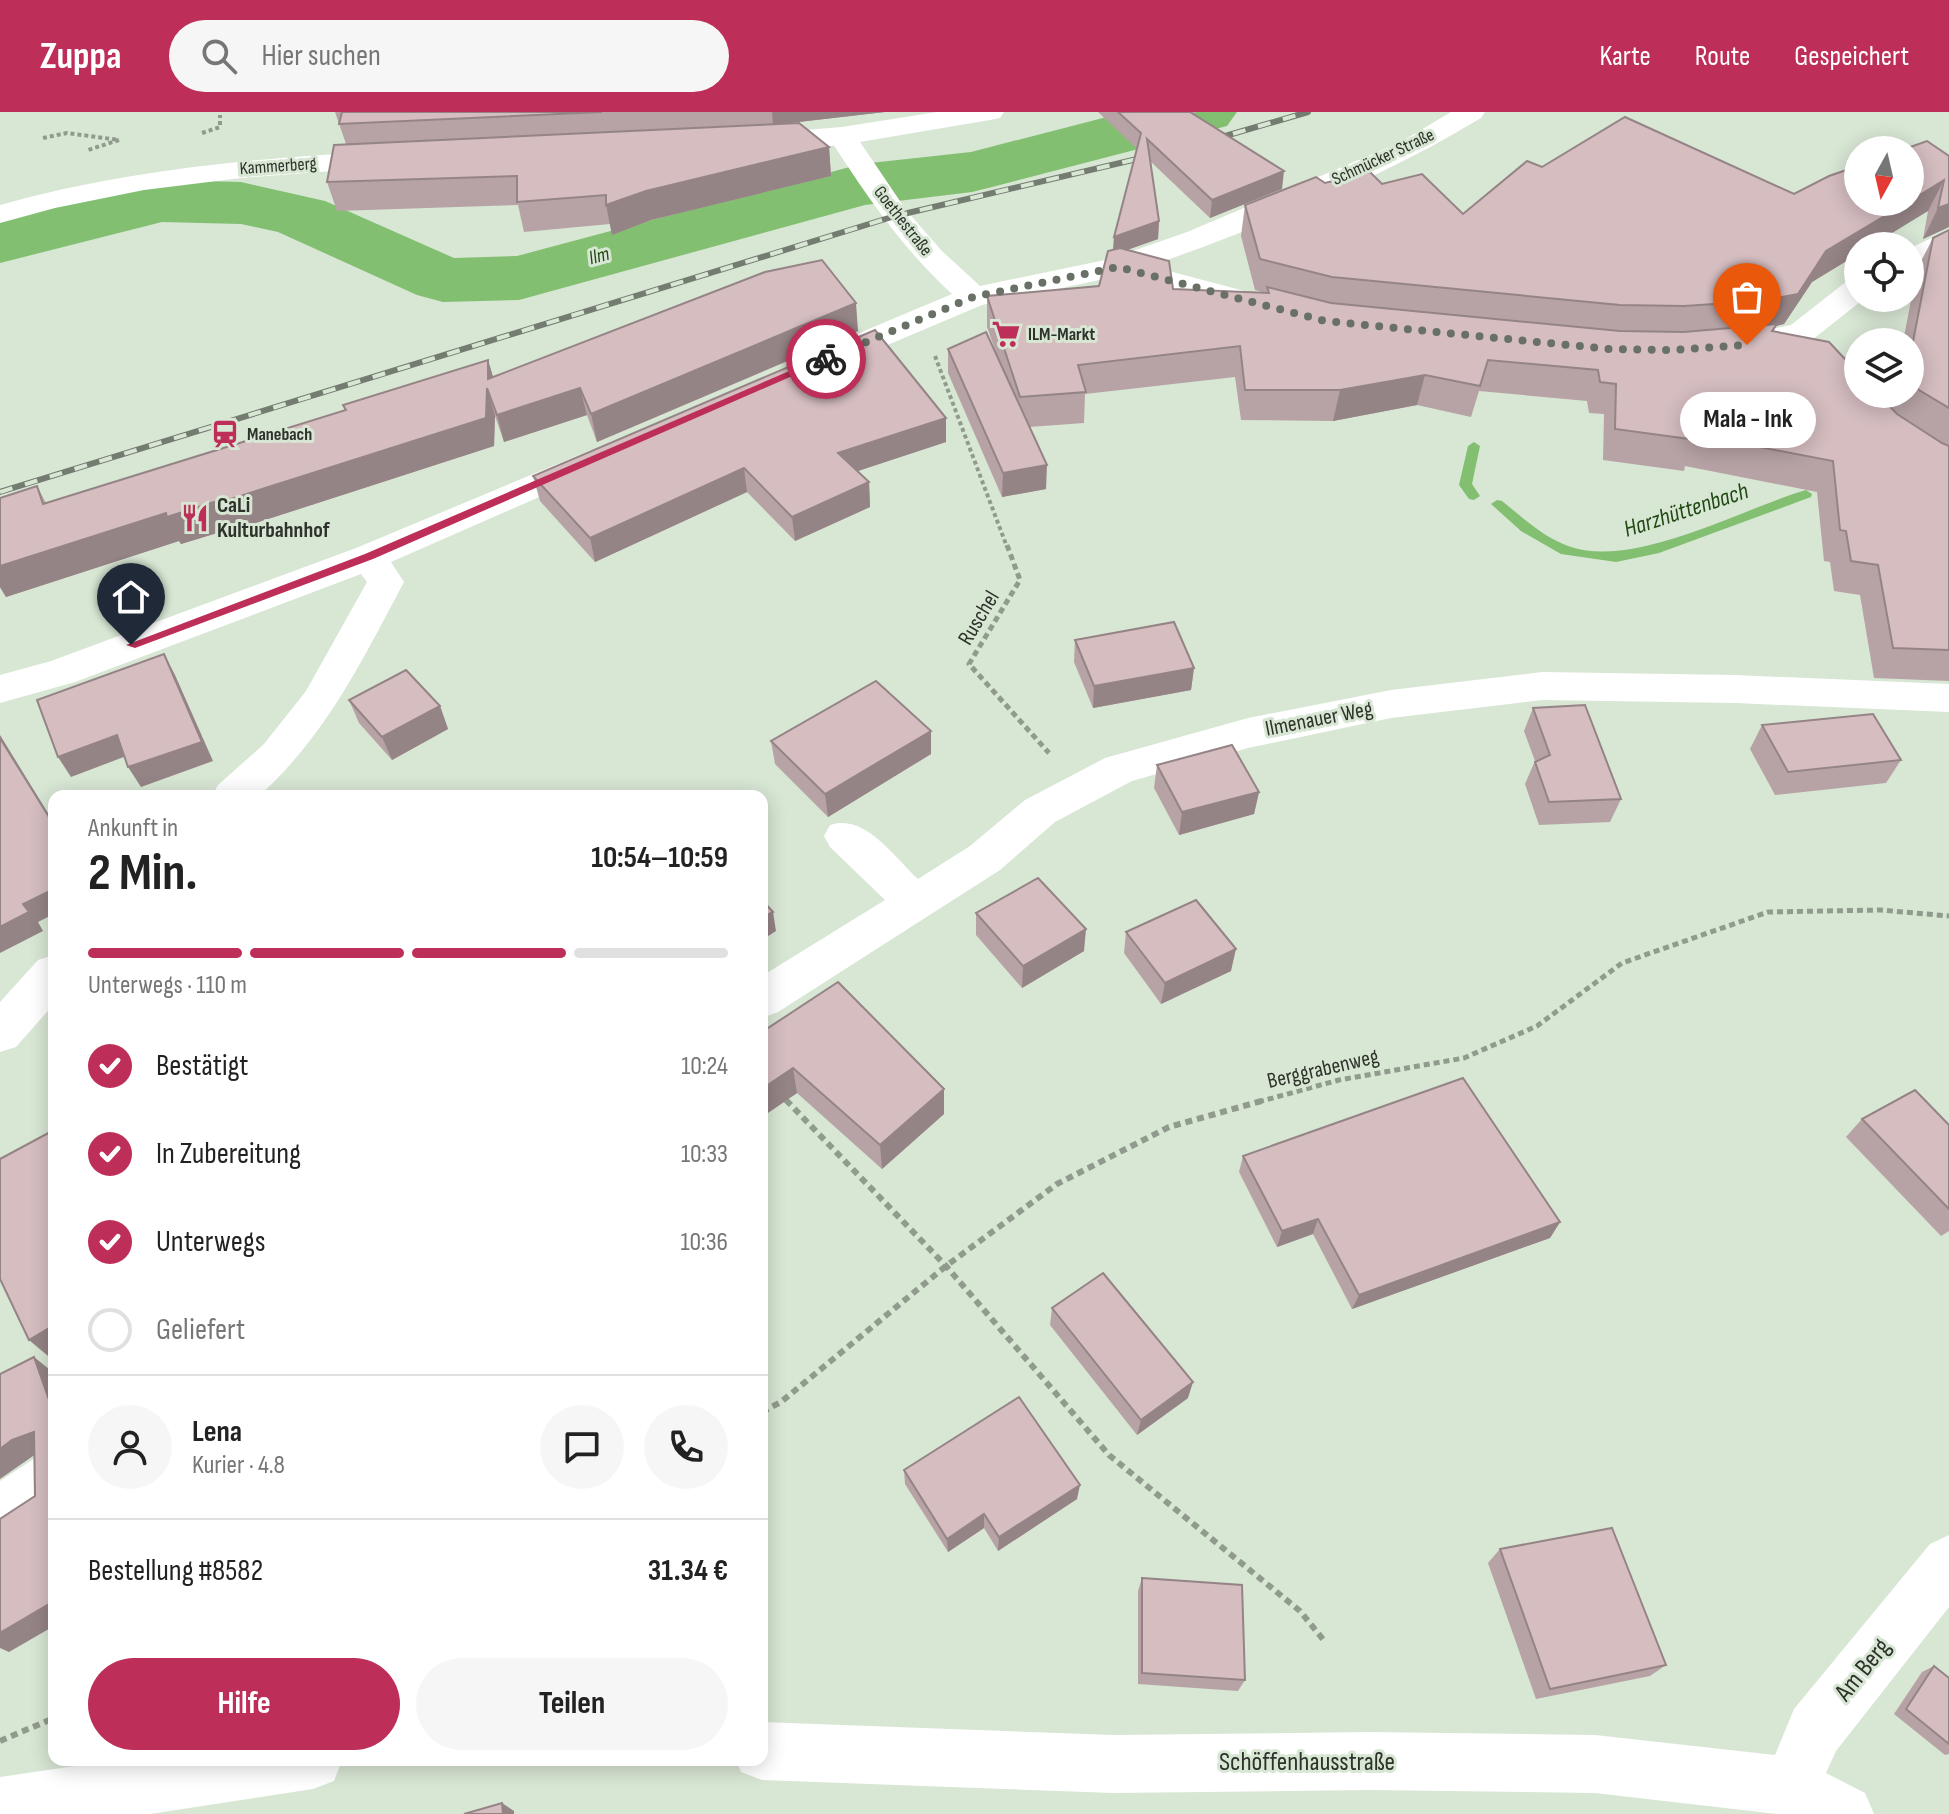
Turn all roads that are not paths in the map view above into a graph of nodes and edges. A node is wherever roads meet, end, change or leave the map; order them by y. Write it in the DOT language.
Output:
graph roads {
  1 [pos="990,112"];
  2 [pos="1471,112"];
  3 [pos="842,136"];
  4 [pos="724,144"];
  5 [pos="421,158"];
  6 [pos="0,214"];
  7 [pos="1949,239"];
  8 [pos="1924,252"];
  9 [pos="1118,267"];
  10 [pos="973,297"];
  11 [pos="1844,305"];
  12 [pos="1299,314"];
  13 [pos="1702,348"];
  14 [pos="797,372"];
  15 [pos="626,446"];
  16 [pos="369,557"];
  17 [pos="0,689"];
  18 [pos="1949,698"];
  19 [pos="239,790"];
  20 [pos="845,836"];
  21 [pos="915,902"];
  22 [pos="48,980"];
  23 [pos="768,995"];
  24 [pos="0,1033"];
  25 [pos="48,1481"];
  26 [pos="0,1512"];
  27 [pos="1949,1563"];
  28 [pos="768,1751"];
  29 [pos="273,1766"];
  30 [pos="1791,1786"];
  31 [pos="0,1807"];
  32 [pos="1844,1814"];
  1 -- 3 [label="street"];
  2 -- 9 [label="street, Schmücker Straße"];
  3 -- 4 [label="street"];
  3 -- 10 [label="street, Goethestraße"];
  5 -- 6 [label="street, Kammerberg"];
  7 -- 8 [label="street"];
  9 -- 10 [label="street, Schmücker Straße"];
  9 -- 12 [label="street"];
  10 -- 14 [label="street, Schmücker Straße"];
  11 -- 13 [label="street"];
  15 -- 16 [label="street"];
  16 -- 17 [label="street"];
  16 -- 19 [label="street"];
  18 -- 21 [label="street, Ilmenauer Weg"];
  20 -- 21 [label="street"];
  21 -- 23 [label="street, Ilmenauer Weg"];
  22 -- 24 [label="street"];
  25 -- 26 [label="street"];
  27 -- 30 [label="street, Am Berg"];
  28 -- 30 [label="street, Schöffenhausstraße"];
  29 -- 31 [label="street"];
  30 -- 32 [label="street, Schöffenhausstraße"];
}
